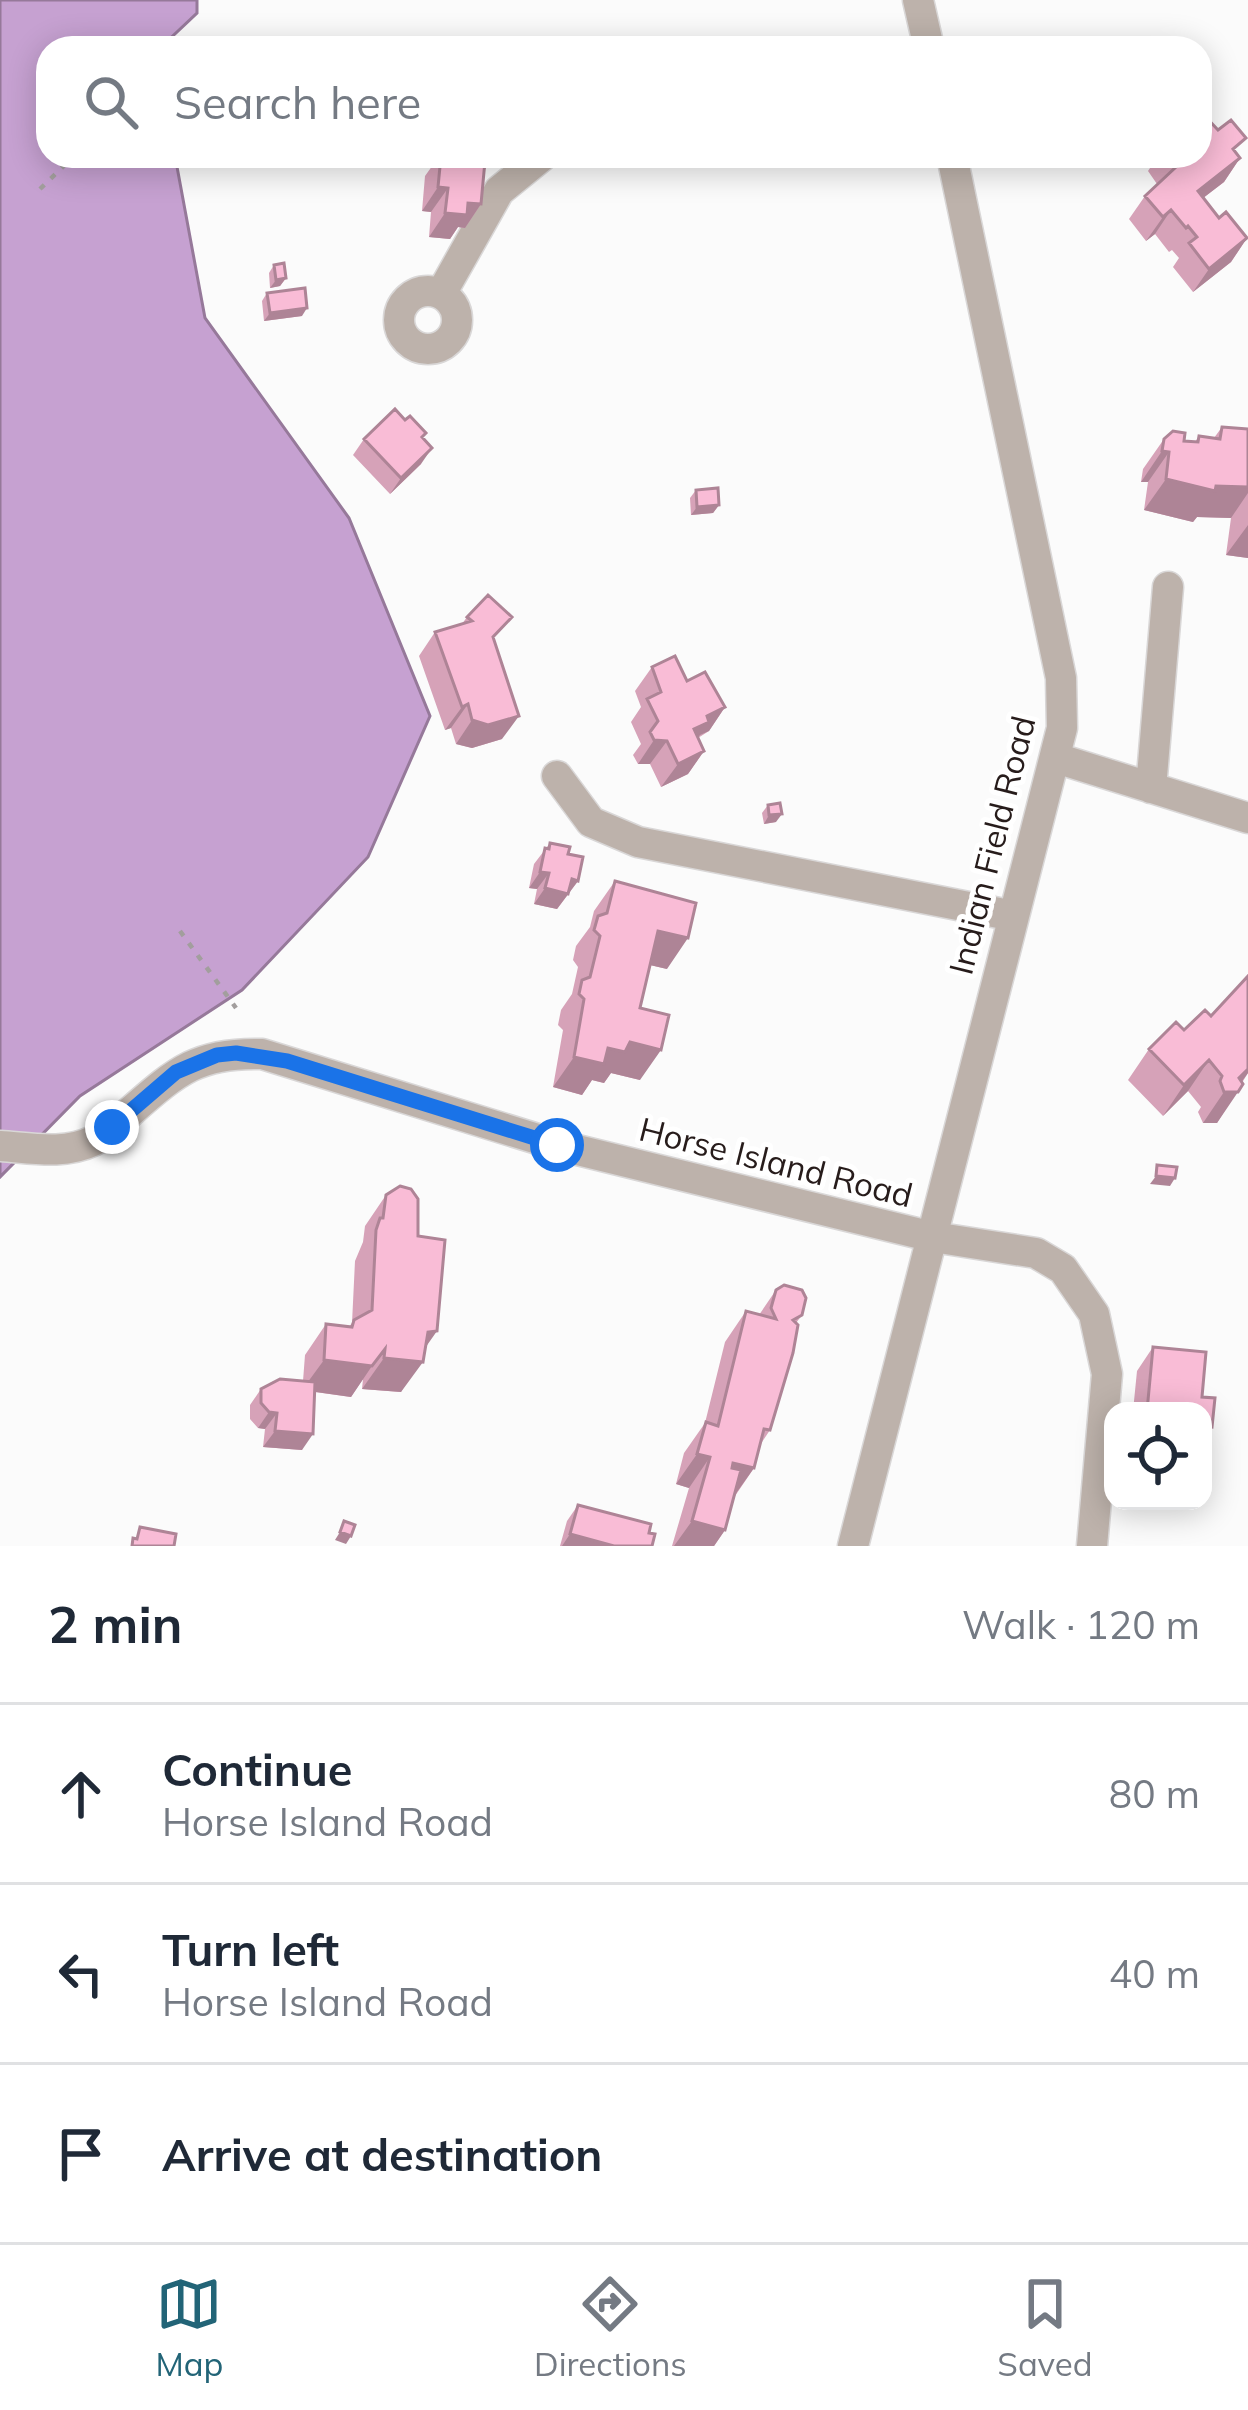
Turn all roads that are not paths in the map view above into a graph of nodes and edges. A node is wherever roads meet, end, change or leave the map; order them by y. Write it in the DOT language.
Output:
graph roads {
  1 [pos="918,0"];
  2 [pos="926,36"];
  3 [pos="527,168"];
  4 [pos="955,168"];
  5 [pos="442,294"];
  6 [pos="1168,587"];
  7 [pos="1056,758"];
  8 [pos="557,776"];
  9 [pos="1151,788"];
  10 [pos="1248,818"];
  11 [pos="1014,916"];
  12 [pos="0,1147"];
  13 [pos="933,1237"];
  14 [pos="853,1546"];
  15 [pos="1092,1546"];
  1 -- 2 [label="street"];
  3 -- 5 [label="street"];
  4 -- 7 [label="street, Indian Field Road"];
  6 -- 9 [label="street"];
  7 -- 9 [label="street"];
  7 -- 11 [label="street, Indian Field Road"];
  8 -- 11 [label="street"];
  9 -- 10 [label="street"];
  11 -- 13 [label="street, Indian Field Road"];
  12 -- 13 [label="street, Horse Island Road"];
  13 -- 14 [label="street, Indian Field Road"];
  13 -- 15 [label="street, Horse Island Road"];
}
